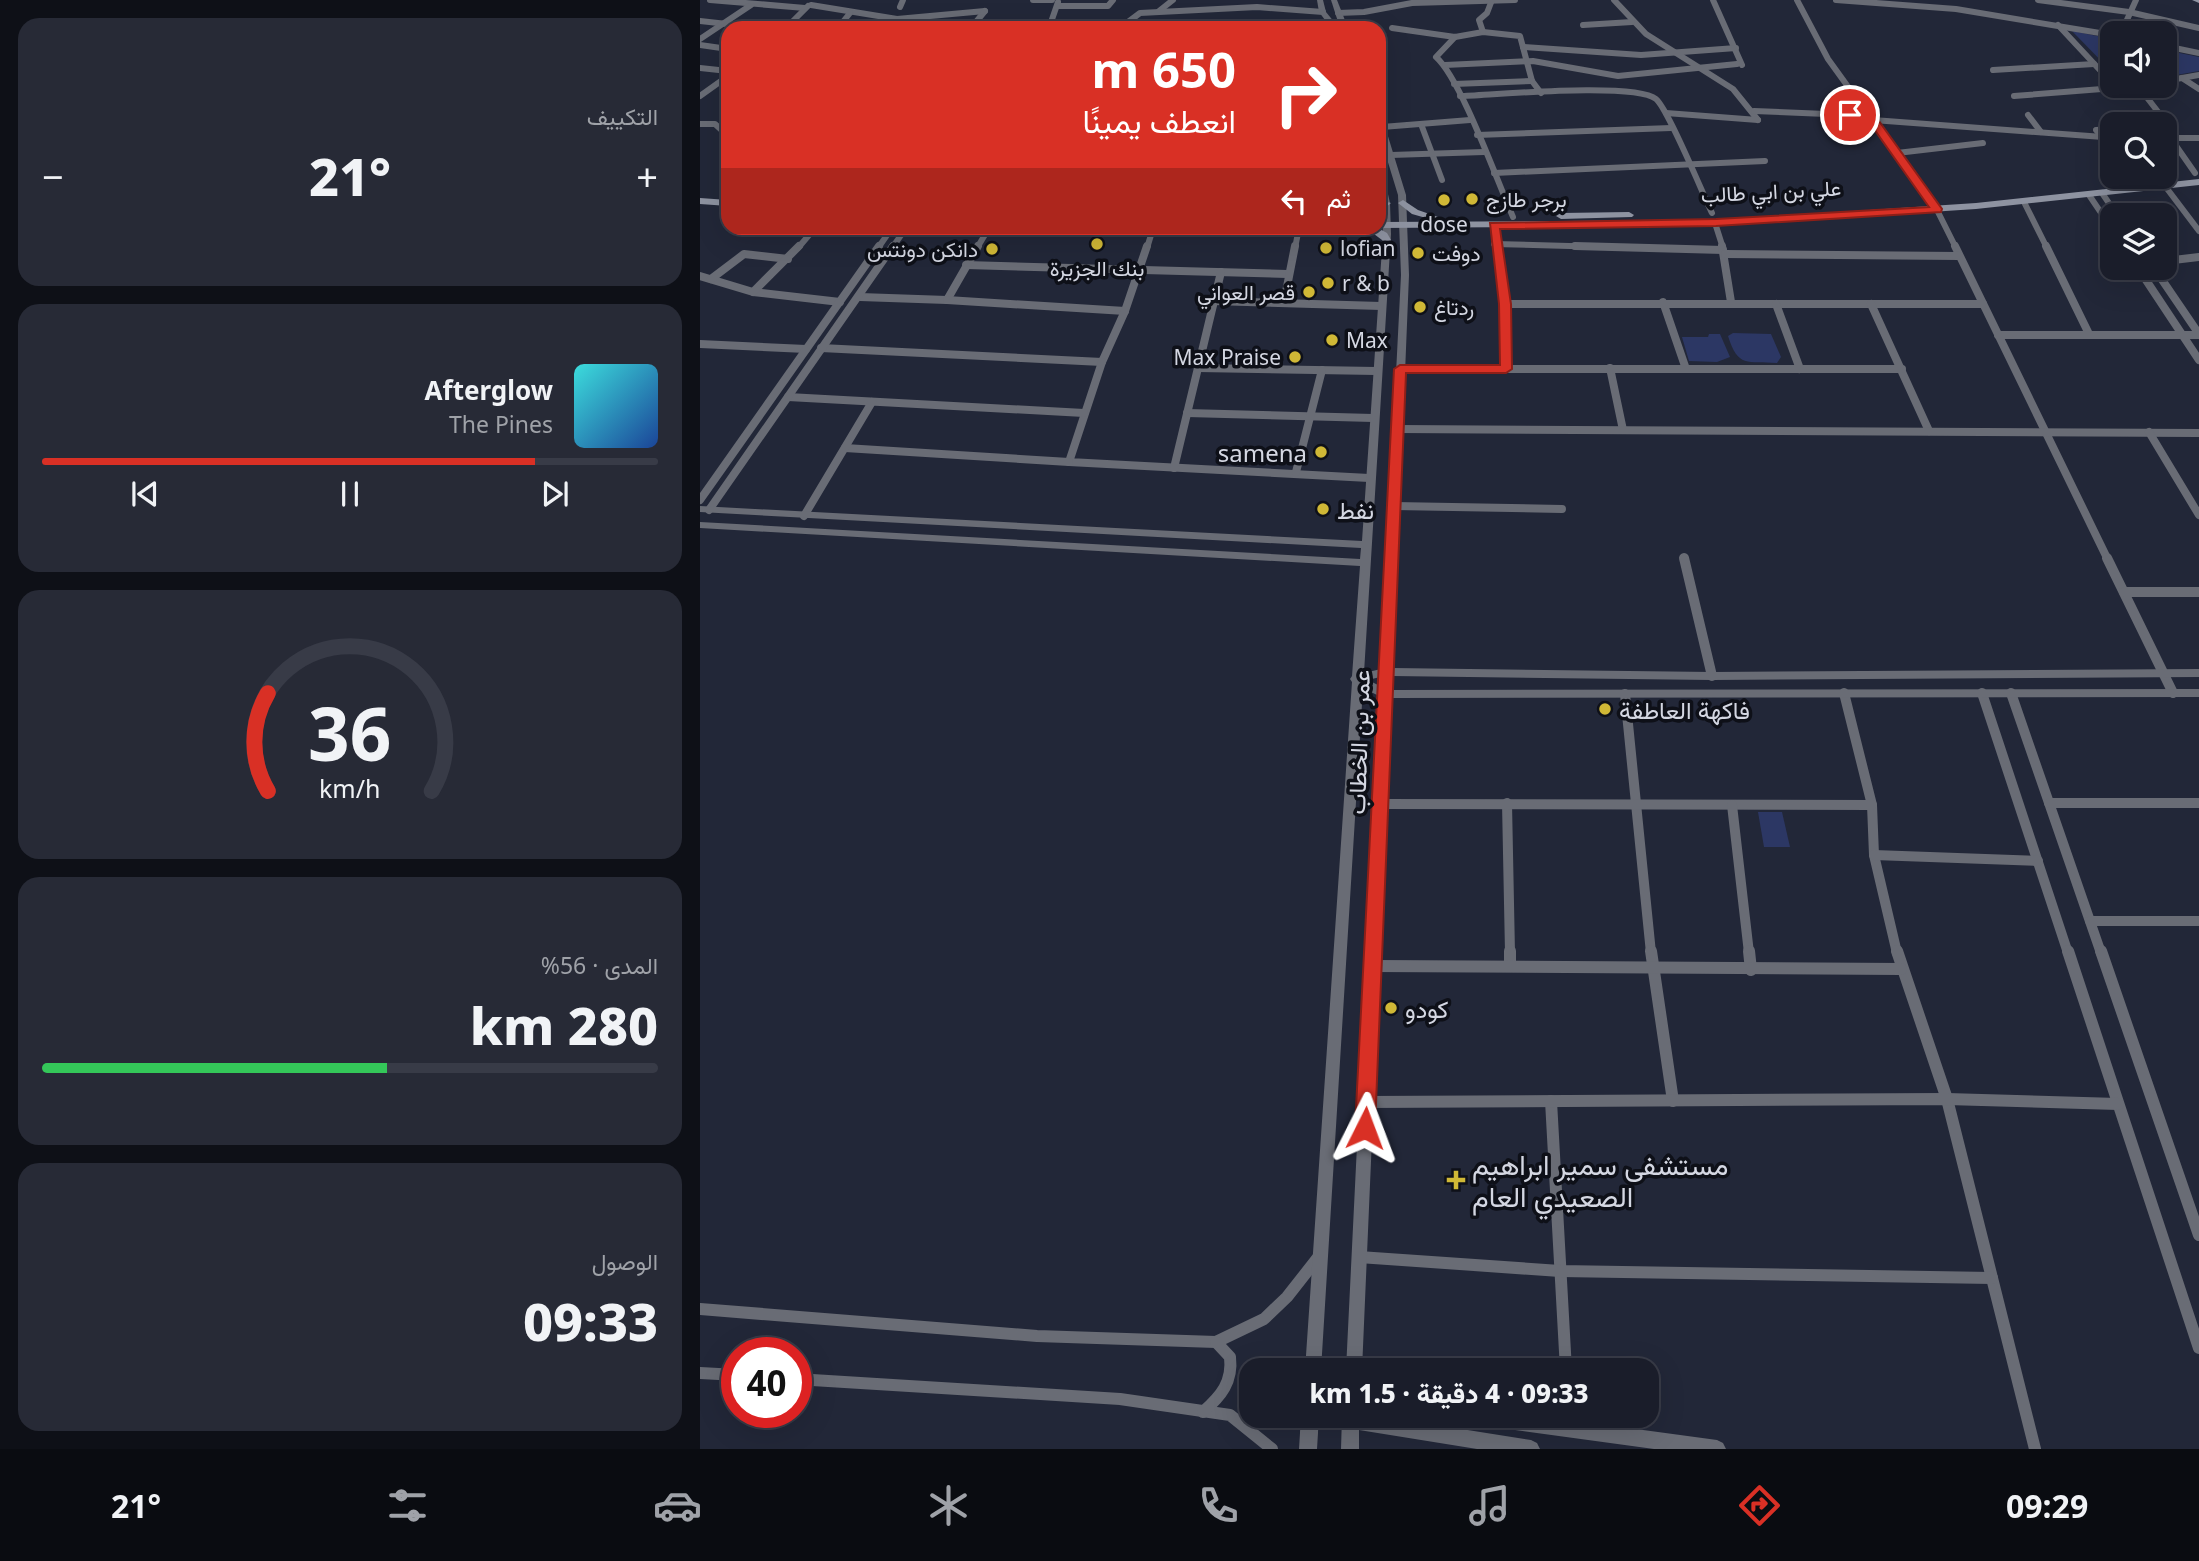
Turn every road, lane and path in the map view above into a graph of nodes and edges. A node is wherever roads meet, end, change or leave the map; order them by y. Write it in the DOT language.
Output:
graph roads {
  1 [pos="710,0"];
  2 [pos="819,0"];
  3 [pos="1034,0"];
  4 [pos="1052,0"];
  5 [pos="1113,0"];
  6 [pos="1172,0"];
  7 [pos="1320,0"];
  8 [pos="1334,0"];
  9 [pos="1515,0"];
  10 [pos="1614,0"];
  11 [pos="1713,0"];
  12 [pos="1797,0"];
  13 [pos="1836,0"];
  14 [pos="1955,0"];
  15 [pos="2038,0"];
  16 [pos="2136,0"];
  17 [pos="1412,1"];
  18 [pos="1492,1"];
  19 [pos="1058,3"];
  20 [pos="751,5"];
  21 [pos="808,7"];
  22 [pos="1030,7"];
  23 [pos="1956,9"];
  24 [pos="1232,10"];
  25 [pos="1159,11"];
  26 [pos="1323,12"];
  27 [pos="2129,12"];
  28 [pos="850,13"];
  29 [pos="1339,13"];
  30 [pos="700,21"];
  31 [pos="727,21"];
  32 [pos="793,21"];
  33 [pos="842,21"];
  34 [pos="889,21"];
  35 [pos="913,21"];
  36 [pos="977,21"];
  37 [pos="1052,21"];
  38 [pos="1129,21"];
  39 [pos="1235,21"];
  40 [pos="1330,21"];
  41 [pos="1342,21"];
  42 [pos="2126,21"];
  43 [pos="1632,22"];
  44 [pos="721,24"];
  45 [pos="2057,24"];
  46 [pos="721,25"];
  47 [pos="1583,26"];
  48 [pos="1392,28"];
  49 [pos="2199,28"];
  50 [pos="1483,32"];
  51 [pos="2100,33"];
  52 [pos="1455,37"];
  53 [pos="700,39"];
  54 [pos="700,45"];
  55 [pos="1523,47"];
  56 [pos="721,48"];
  57 [pos="1736,48"];
  58 [pos="2177,48"];
  59 [pos="1674,51"];
  60 [pos="2199,53"];
  61 [pos="1634,55"];
  62 [pos="1529,62"];
  63 [pos="2094,64"];
  64 [pos="1445,65"];
  65 [pos="700,68"];
  66 [pos="1699,68"];
  67 [pos="1993,70"];
  68 [pos="2100,70"];
  69 [pos="721,72"];
  70 [pos="1639,74"];
  71 [pos="2199,75"];
  72 [pos="1618,76"];
  73 [pos="2182,78"];
  74 [pos="2177,79"];
  75 [pos="721,80"];
  76 [pos="1532,81"];
  77 [pos="1454,84"];
  78 [pos="2100,87"];
  79 [pos="2199,89"];
  80 [pos="1619,90"];
  81 [pos="1541,93"];
  82 [pos="700,96"];
  83 [pos="1460,96"];
  84 [pos="1754,111"];
  85 [pos="1667,113"];
  86 [pos="1470,120"];
  87 [pos="1873,120"];
  88 [pos="700,124"];
  89 [pos="1386,124"];
  90 [pos="1421,124"];
  91 [pos="1671,128"];
  92 [pos="721,130"];
  93 [pos="2041,132"];
  94 [pos="1477,135"];
  95 [pos="2100,137"];
  96 [pos="2177,138"];
  97 [pos="2199,138"];
  98 [pos="1386,141"];
  99 [pos="1983,143"];
  100 [pos="2177,148"];
  101 [pos="1432,152"];
  102 [pos="1484,152"];
  103 [pos="1897,153"];
  104 [pos="1391,156"];
  105 [pos="1765,161"];
  106 [pos="1690,164"];
  107 [pos="1494,173"];
  108 [pos="2198,176"];
  109 [pos="2177,178"];
  110 [pos="1442,180"];
  111 [pos="2100,184"];
  112 [pos="2121,189"];
  113 [pos="2171,189"];
  114 [pos="700,191"];
  115 [pos="721,193"];
  116 [pos="2102,193"];
  117 [pos="2089,195"];
  118 [pos="700,201"];
  119 [pos="721,202"];
  120 [pos="2024,202"];
  121 [pos="2109,203"];
  122 [pos="1935,205"];
  123 [pos="2100,211"];
  124 [pos="1404,215"];
  125 [pos="1386,216"];
  126 [pos="1513,217"];
  127 [pos="1714,218"];
  128 [pos="2195,220"];
  129 [pos="1433,221"];
  130 [pos="1494,226"];
  131 [pos="2199,231"];
  132 [pos="809,235"];
  133 [pos="887,235"];
  134 [pos="901,235"];
  135 [pos="985,235"];
  136 [pos="1149,235"];
  137 [pos="1297,235"];
  138 [pos="1384,235"];
  139 [pos="1385,235"];
  140 [pos="1386,240"];
  141 [pos="1405,240"];
  142 [pos="1494,244"];
  143 [pos="1724,252"];
  144 [pos="1959,256"];
  145 [pos="2199,257"];
  146 [pos="788,260"];
  147 [pos="2177,260"];
  148 [pos="966,265"];
  149 [pos="1140,271"];
  150 [pos="1221,272"];
  151 [pos="1287,274"];
  152 [pos="700,276"];
  153 [pos="711,279"];
  154 [pos="2146,280"];
  155 [pos="2162,280"];
  156 [pos="753,292"];
  157 [pos="860,297"];
  158 [pos="947,300"];
  159 [pos="1213,301"];
  160 [pos="840,302"];
  161 [pos="1663,302"];
  162 [pos="1731,302"];
  163 [pos="1284,303"];
  164 [pos="1505,304"];
  165 [pos="1776,304"];
  166 [pos="1871,304"];
  167 [pos="1983,304"];
  168 [pos="1381,306"];
  169 [pos="1125,311"];
  170 [pos="2088,334"];
  171 [pos="2199,334"];
  172 [pos="1998,335"];
  173 [pos="2182,335"];
  174 [pos="700,344"];
  175 [pos="821,348"];
  176 [pos="806,349"];
  177 [pos="2199,360"];
  178 [pos="1102,362"];
  179 [pos="1198,368"];
  180 [pos="1610,368"];
  181 [pos="1400,369"];
  182 [pos="1506,369"];
  183 [pos="1686,369"];
  184 [pos="1800,369"];
  185 [pos="1902,369"];
  186 [pos="1322,370"];
  187 [pos="1376,371"];
  188 [pos="788,397"];
  189 [pos="872,402"];
  190 [pos="1084,413"];
  191 [pos="1187,414"];
  192 [pos="1309,415"];
  193 [pos="1373,418"];
  194 [pos="1398,429"];
  195 [pos="1623,430"];
  196 [pos="1929,431"];
  197 [pos="2045,431"];
  198 [pos="2149,432"];
  199 [pos="2199,433"];
  200 [pos="845,448"];
  201 [pos="1069,462"];
  202 [pos="1174,468"];
  203 [pos="1296,472"];
  204 [pos="1369,478"];
  205 [pos="700,500"];
  206 [pos="1394,506"];
  207 [pos="1562,509"];
  208 [pos="705,510"];
  209 [pos="2199,515"];
  210 [pos="804,516"];
  211 [pos="700,525"];
  212 [pos="1365,545"];
  213 [pos="1684,558"];
  214 [pos="1364,563"];
  215 [pos="2124,592"];
  216 [pos="2199,592"];
  217 [pos="1386,672"];
  218 [pos="2199,673"];
  219 [pos="2164,674"];
  220 [pos="1712,676"];
  221 [pos="1356,679"];
  222 [pos="1844,693"];
  223 [pos="1982,693"];
  224 [pos="2011,693"];
  225 [pos="2173,693"];
  226 [pos="2199,693"];
  227 [pos="1385,694"];
  228 [pos="1625,694"];
  229 [pos="1507,803"];
  230 [pos="2049,803"];
  231 [pos="2199,803"];
  232 [pos="1380,804"];
  233 [pos="1638,804"];
  234 [pos="1732,805"];
  235 [pos="1872,805"];
  236 [pos="1874,855"];
  237 [pos="2038,861"];
  238 [pos="2090,921"];
  239 [pos="2199,921"];
  240 [pos="1510,966"];
  241 [pos="1373,967"];
  242 [pos="1653,969"];
  243 [pos="1901,969"];
  244 [pos="1751,970"];
  245 [pos="1947,1099"];
  246 [pos="1550,1101"];
  247 [pos="1673,1101"];
  248 [pos="1366,1102"];
  249 [pos="2118,1104"];
  250 [pos="2199,1235"];
  251 [pos="1320,1255"];
  252 [pos="1359,1257"];
  253 [pos="1560,1271"];
  254 [pos="1992,1278"];
  255 [pos="700,1309"];
  256 [pos="2195,1324"];
  257 [pos="1216,1342"];
  258 [pos="2199,1348"];
  259 [pos="1314,1358"];
  260 [pos="1355,1358"];
  261 [pos="1565,1358"];
  262 [pos="700,1373"];
  263 [pos="721,1374"];
  264 [pos="812,1380"];
  265 [pos="1203,1412"];
  266 [pos="1309,1428"];
  267 [pos="1351,1428"];
  268 [pos="1409,1428"];
  269 [pos="1601,1428"];
  270 [pos="1272,1449"];
  271 [pos="1308,1449"];
  272 [pos="1350,1449"];
  273 [pos="1531,1449"];
  274 [pos="1717,1449"];
  275 [pos="2035,1449"];
  1 -- 20 [label="street"];
  2 -- 21 [label="street"];
  3 -- 4 [label="street"];
  3 -- 22 [label="street"];
  5 -- 19 [label="street"];
  6 -- 25 [label="street"];
  7 -- 26 [label="street"];
  8 -- 29 [label="street"];
  9 -- 18 [label="street"];
  10 -- 43 [label="street"];
  11 -- 57 [label="street"];
  12 -- 87 [label="street"];
  13 -- 23 [label="street"];
  14 -- 23 [label="street"];
  15 -- 27 [label="street"];
  16 -- 27 [label="street"];
  17 -- 18 [label="street"];
  17 -- 29 [label="street"];
  18 -- 50 [label="street"];
  19 -- 37 [label="street"];
  20 -- 21 [label="street"];
  20 -- 31 [label="street"];
  21 -- 28 [label="street"];
  21 -- 32 [label="street"];
  23 -- 45 [label="street"];
  24 -- 25 [label="street"];
  24 -- 26 [label="street"];
  24 -- 39 [label="street"];
  25 -- 38 [label="street"];
  26 -- 40 [label="street"];
  27 -- 42 [label="street"];
  27 -- 49 [label="street"];
  28 -- 33 [label="street"];
  28 -- 34 [label="street"];
  29 -- 41 [label="street"];
  30 -- 44 [label="street"];
  35 -- 36 [label="street"];
  43 -- 47 [label="street"];
  43 -- 59 [label="street"];
  45 -- 51 [label="street"];
  45 -- 63 [label="street"];
  46 -- 53 [label="street"];
  48 -- 52 [label="street"];
  50 -- 52 [label="street"];
  50 -- 55 [label="street"];
  52 -- 64 [label="street"];
  54 -- 56 [label="street"];
  55 -- 61 [label="street"];
  55 -- 62 [label="street"];
  57 -- 59 [label="street"];
  57 -- 66 [label="street"];
  58 -- 60 [label="street"];
  59 -- 61 [label="street"];
  59 -- 66 [label="street"];
  61 -- 70 [label="street"];
  62 -- 64 [label="street"];
  62 -- 72 [label="street"];
  62 -- 76 [label="street"];
  63 -- 67 [label="street"];
  63 -- 68 [label="street"];
  64 -- 77 [label="street"];
  65 -- 69 [label="street"];
  66 -- 70 [label="street"];
  66 -- 84 [label="street"];
  70 -- 72 [label="street"];
  71 -- 73 [label="street"];
  72 -- 80 [label="street"];
  73 -- 74 [label="street"];
  73 -- 79 [label="street"];
  75 -- 82 [label="street"];
  76 -- 77 [label="street"];
  76 -- 81 [label="street"];
  77 -- 83 [label="street"];
  78 -- 93 [label="street"];
  80 -- 81 [label="street"];
  80 -- 85 [label="street"];
  81 -- 83 [label="street"];
  83 -- 86 [label="street"];
  84 -- 85 [label="street"];
  84 -- 87 [label="street"];
  85 -- 91 [label="street"];
  86 -- 90 [label="street"];
  86 -- 94 [label="street"];
  87 -- 93 [label="street"];
  87 -- 103 [label="street"];
  88 -- 92 [label="street"];
  89 -- 90 [label="street"];
  90 -- 101 [label="street"];
  91 -- 94 [label="street"];
  91 -- 106 [label="street"];
  93 -- 95 [label="street"];
  94 -- 102 [label="street"];
  96 -- 97 [label="street"];
  98 -- 104 [label="street, عمر بن الخطاب"];
  99 -- 103 [label="street"];
  100 -- 108 [label="street"];
  101 -- 102 [label="street"];
  101 -- 104 [label="street"];
  101 -- 110 [label="street"];
  102 -- 107 [label="street"];
  103 -- 122 [label="street"];
  104 -- 124 [label="street, عمر بن الخطاب"];
  105 -- 106 [label="street"];
  106 -- 107 [label="street"];
  106 -- 127 [label="street"];
  107 -- 126 [label="street"];
  108 -- 109 [label="main road, علي بن ابي طالب"];
  111 -- 122 [label="main road, علي بن ابي طالب"];
  112 -- 116 [label="main road, علي بن ابي طالب"];
  113 -- 128 [label="street"];
  114 -- 115 [label="main road"];
  116 -- 117 [label="main road, علي بن ابي طالب"];
  116 -- 121 [label="street"];
  117 -- 120 [label="main road, علي بن ابي طالب"];
  117 -- 123 [label="street"];
  118 -- 119 [label="main road"];
  120 -- 122 [label="main road, علي بن ابي طالب"];
  120 -- 170 [label="street"];
  122 -- 127 [label="main road, علي بن ابي طالب"];
  122 -- 144 [label="street"];
  124 -- 125 [label="main road, علي بن ابي طالب"];
  124 -- 129 [label="main road, علي بن ابي طالب"];
  124 -- 129 [label="main road"];
  124 -- 141 [label="street, عمر بن الخطاب"];
  126 -- 127 [label="main road, علي بن ابي طالب"];
  126 -- 129 [label="main road, علي بن ابي طالب"];
  127 -- 130 [label="main road, علي بن ابي طالب"];
  127 -- 143 [label="street"];
  128 -- 131 [label="street"];
  129 -- 130 [label="main road, علي بن ابي طالب"];
  129 -- 141 [label="main road"];
  130 -- 142 [label="street"];
  132 -- 146 [label="street"];
  133 -- 160 [label="street"];
  134 -- 157 [label="street"];
  135 -- 148 [label="street"];
  136 -- 149 [label="street"];
  137 -- 151 [label="street"];
  138 -- 140 [label="main road"];
  139 -- 140 [label="street, عمر بن الخطاب"];
  140 -- 168 [label="street, عمر بن الخطاب"];
  141 -- 181 [label="street, عمر بن الخطاب"];
  142 -- 143 [label="street"];
  142 -- 164 [label="street"];
  143 -- 144 [label="street"];
  143 -- 162 [label="street"];
  144 -- 167 [label="street"];
  145 -- 147 [label="street"];
  146 -- 153 [label="street"];
  146 -- 156 [label="street"];
  148 -- 149 [label="street"];
  148 -- 158 [label="street"];
  149 -- 150 [label="street"];
  149 -- 169 [label="street"];
  150 -- 151 [label="street"];
  150 -- 159 [label="street"];
  151 -- 163 [label="street"];
  152 -- 153 [label="street"];
  153 -- 156 [label="street"];
  154 -- 173 [label="street"];
  155 -- 171 [label="street"];
  156 -- 160 [label="street"];
  157 -- 158 [label="street"];
  157 -- 175 [label="street"];
  158 -- 169 [label="street"];
  159 -- 163 [label="street"];
  159 -- 179 [label="street"];
  160 -- 176 [label="street"];
  161 -- 162 [label="street"];
  161 -- 164 [label="street"];
  161 -- 183 [label="street"];
  162 -- 165 [label="street"];
  163 -- 168 [label="street"];
  164 -- 182 [label="street"];
  165 -- 166 [label="street"];
  165 -- 184 [label="street"];
  166 -- 167 [label="street"];
  166 -- 185 [label="street"];
  167 -- 172 [label="street"];
  168 -- 187 [label="street, عمر بن الخطاب"];
  169 -- 178 [label="street"];
  170 -- 172 [label="street"];
  170 -- 173 [label="street"];
  171 -- 173 [label="street"];
  172 -- 197 [label="street"];
  173 -- 177 [label="street"];
  174 -- 176 [label="street"];
  175 -- 178 [label="street"];
  175 -- 188 [label="street"];
  176 -- 205 [label="street"];
  178 -- 190 [label="street"];
  179 -- 186 [label="street"];
  179 -- 191 [label="street"];
  180 -- 182 [label="street"];
  180 -- 183 [label="street"];
  180 -- 195 [label="street"];
  181 -- 182 [label="street"];
  181 -- 194 [label="street, عمر بن الخطاب"];
  183 -- 184 [label="street"];
  184 -- 185 [label="street"];
  185 -- 196 [label="street"];
  186 -- 187 [label="street"];
  186 -- 192 [label="street"];
  187 -- 193 [label="street, عمر بن الخطاب"];
  188 -- 189 [label="street"];
  188 -- 208 [label="street"];
  189 -- 190 [label="street"];
  189 -- 200 [label="street"];
  190 -- 201 [label="street"];
  191 -- 192 [label="street"];
  191 -- 202 [label="street"];
  192 -- 193 [label="street"];
  192 -- 203 [label="street"];
  193 -- 204 [label="street, عمر بن الخطاب"];
  194 -- 195 [label="street"];
  194 -- 206 [label="street, عمر بن الخطاب"];
  195 -- 196 [label="street"];
  196 -- 197 [label="street"];
  197 -- 198 [label="street"];
  197 -- 215 [label="street"];
  198 -- 199 [label="street"];
  198 -- 209 [label="street"];
  200 -- 201 [label="street"];
  200 -- 210 [label="street"];
  201 -- 202 [label="street"];
  202 -- 203 [label="street"];
  203 -- 204 [label="street"];
  204 -- 212 [label="street, عمر بن الخطاب"];
  206 -- 207 [label="street"];
  206 -- 217 [label="street, عمر بن الخطاب"];
  208 -- 210 [label="street"];
  210 -- 212 [label="street"];
  211 -- 214 [label="street"];
  212 -- 214 [label="street, عمر بن الخطاب"];
  213 -- 220 [label="street"];
  214 -- 221 [label="street, عمر بن الخطاب"];
  215 -- 216 [label="street"];
  215 -- 219 [label="street"];
  217 -- 220 [label="street"];
  217 -- 221 [label="street"];
  217 -- 227 [label="street, عمر بن الخطاب"];
  218 -- 219 [label="street"];
  219 -- 220 [label="street"];
  219 -- 225 [label="street"];
  221 -- 227 [label="street"];
  221 -- 251 [label="street, عمر بن الخطاب"];
  222 -- 223 [label="street"];
  222 -- 228 [label="street"];
  222 -- 235 [label="street"];
  223 -- 224 [label="street"];
  223 -- 237 [label="street"];
  224 -- 225 [label="street"];
  224 -- 230 [label="street"];
  225 -- 226 [label="street"];
  227 -- 228 [label="street"];
  227 -- 232 [label="street, عمر بن الخطاب"];
  228 -- 233 [label="street"];
  229 -- 232 [label="street"];
  229 -- 233 [label="street"];
  229 -- 240 [label="street"];
  230 -- 231 [label="street"];
  230 -- 238 [label="street"];
  232 -- 241 [label="street, عمر بن الخطاب"];
  233 -- 234 [label="street"];
  233 -- 242 [label="street"];
  234 -- 235 [label="street"];
  234 -- 244 [label="street"];
  235 -- 236 [label="street"];
  236 -- 237 [label="street"];
  236 -- 243 [label="street"];
  237 -- 249 [label="street"];
  238 -- 239 [label="street"];
  238 -- 250 [label="street"];
  240 -- 241 [label="street"];
  240 -- 242 [label="street"];
  241 -- 248 [label="street, عمر بن الخطاب"];
  242 -- 244 [label="street"];
  242 -- 247 [label="street"];
  243 -- 244 [label="street"];
  243 -- 245 [label="street"];
  245 -- 247 [label="street"];
  245 -- 249 [label="street"];
  245 -- 254 [label="street"];
  246 -- 247 [label="street"];
  246 -- 248 [label="street"];
  246 -- 253 [label="street"];
  248 -- 252 [label="street, عمر بن الخطاب"];
  249 -- 256 [label="street"];
  251 -- 257 [label="street"];
  251 -- 259 [label="street, عمر بن الخطاب"];
  252 -- 253 [label="street"];
  252 -- 260 [label="street, عمر بن الخطاب"];
  253 -- 254 [label="street"];
  253 -- 261 [label="street"];
  254 -- 275 [label="street"];
  255 -- 257 [label="street"];
  256 -- 258 [label="street"];
  257 -- 265 [label="street"];
  262 -- 263 [label="street"];
  264 -- 265 [label="street"];
  265 -- 270 [label="street"];
  266 -- 271 [label="street"];
  267 -- 272 [label="street"];
  268 -- 273 [label="street"];
  269 -- 274 [label="street"];
}
